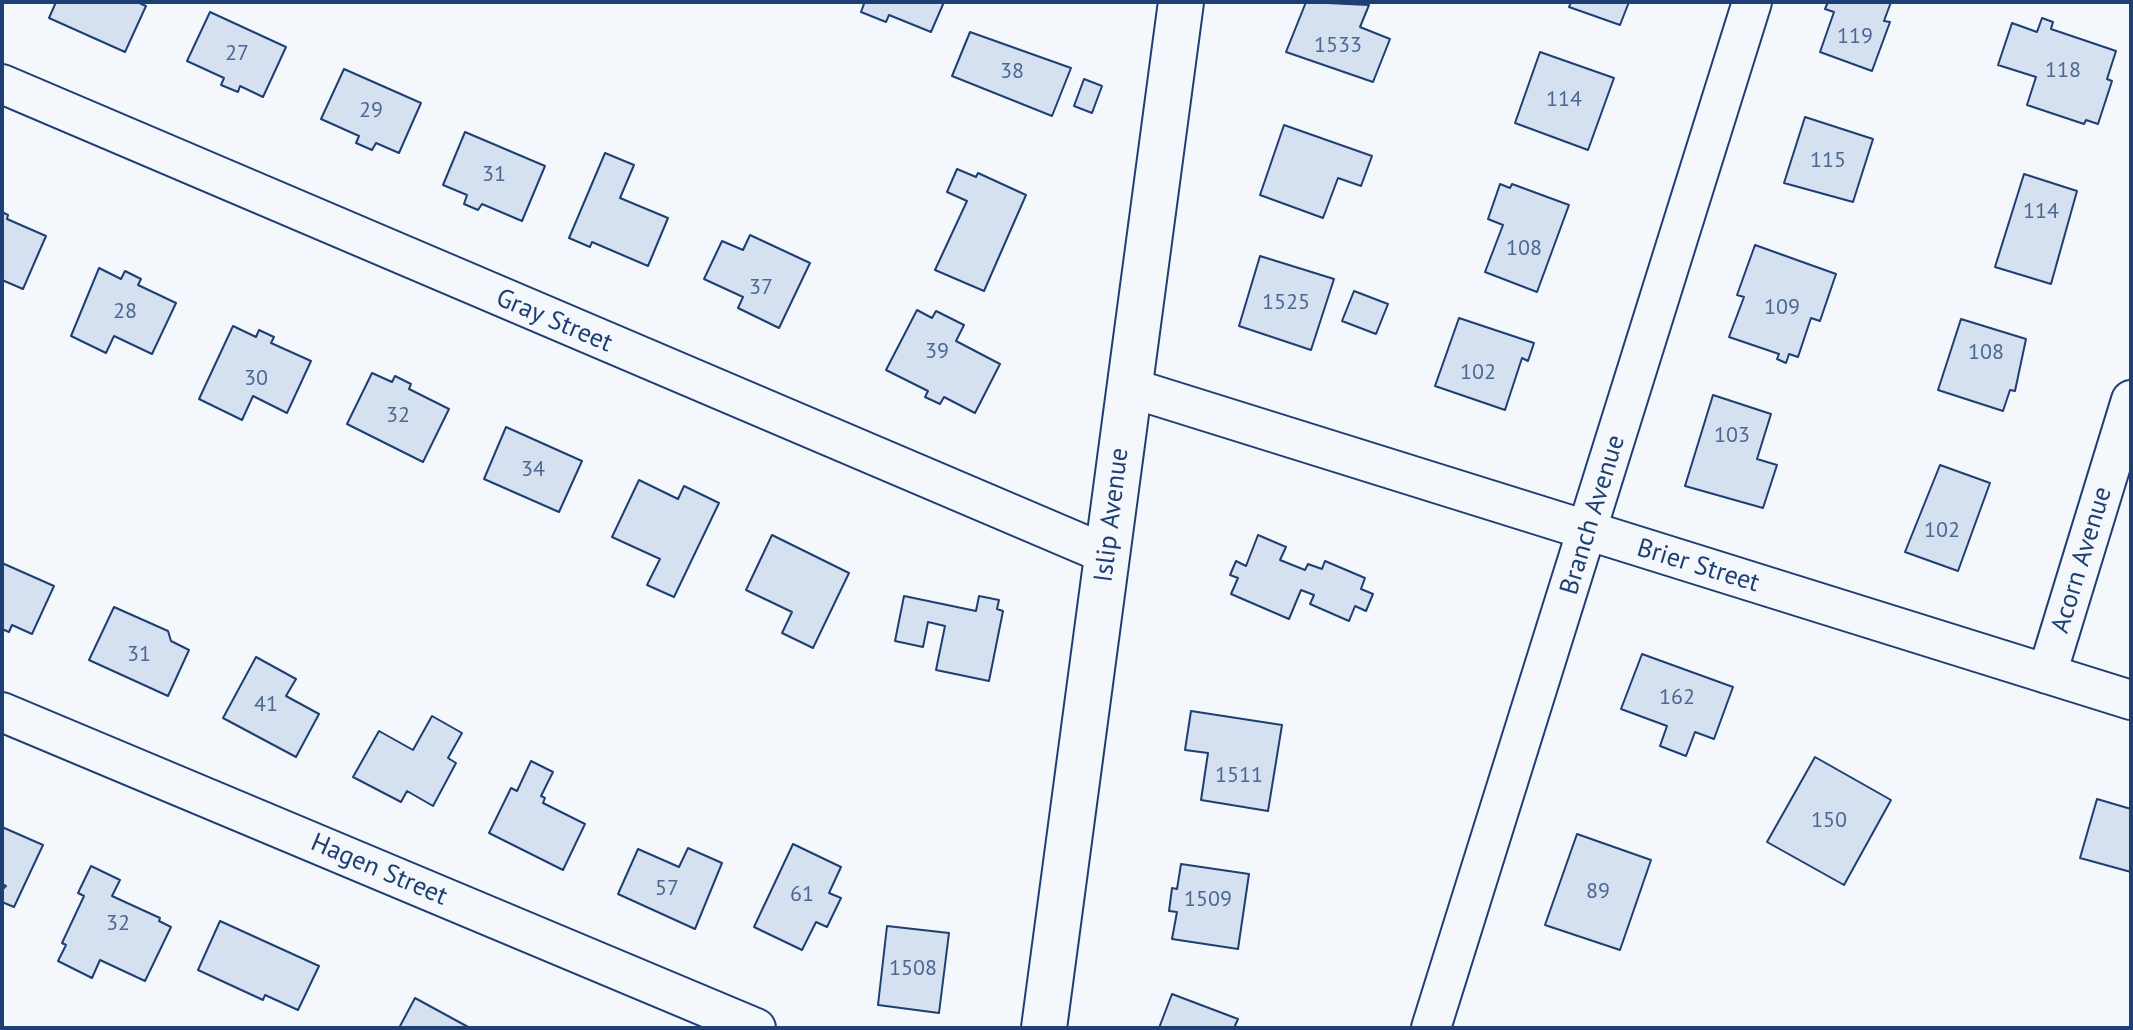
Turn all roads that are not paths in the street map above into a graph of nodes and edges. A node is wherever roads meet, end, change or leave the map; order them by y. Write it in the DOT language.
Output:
graph roads {
  1 [pos="1181,2"];
  2 [pos="1752,2"];
  3 [pos="2,84"];
  4 [pos="1128,387"];
  5 [pos="2131,400"];
  6 [pos="1588,531"];
  7 [pos="1108,555"];
  8 [pos="2047,674"];
  9 [pos="2131,700"];
  10 [pos="2,712"];
  11 [pos="756,1028"];
  12 [pos="1044,1028"];
  13 [pos="1431,1028"];
  1 -- 4 [label="main road, Islip Avenue"];
  2 -- 6 [label="street, Branch Avenue"];
  3 -- 7 [label="street, Gray Street"];
  4 -- 6 [label="street, Brier Street"];
  4 -- 7 [label="main road, Islip Avenue"];
  5 -- 8 [label="street, Acorn Avenue"];
  6 -- 8 [label="street, Brier Street"];
  6 -- 13 [label="street, Branch Avenue"];
  7 -- 12 [label="main road, Islip Avenue"];
  8 -- 9 [label="street, Brier Street"];
  10 -- 11 [label="street, Hagen Street"];
}
